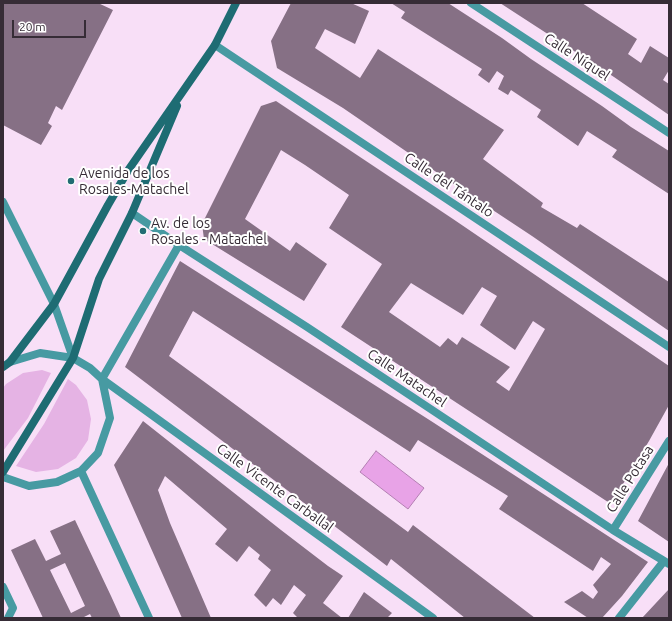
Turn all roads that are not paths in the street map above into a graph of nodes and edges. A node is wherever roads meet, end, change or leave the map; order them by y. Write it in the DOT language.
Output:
graph roads {
  1 [pos="236,3"];
  2 [pos="471,3"];
  3 [pos="215,45"];
  4 [pos="184,88"];
  5 [pos="669,133"];
  6 [pos="3,202"];
  7 [pos="132,213"];
  8 [pos="179,245"];
  9 [pos="54,304"];
  10 [pos="669,347"];
  11 [pos="73,358"];
  12 [pos="6,364"];
  13 [pos="102,380"];
  14 [pos="669,441"];
  15 [pos="81,471"];
  16 [pos="3,472"];
  17 [pos="3,477"];
  18 [pos="613,530"];
  19 [pos="667,562"];
  20 [pos="3,587"];
  21 [pos="8,618"];
  22 [pos="149,618"];
  23 [pos="433,618"];
  24 [pos="619,618"];
  1 -- 3 [label="street"];
  2 -- 5 [label="street, Calle Níquel"];
  3 -- 4 [label="street"];
  3 -- 10 [label="street, Calle del Tántalo"];
  4 -- 7 [label="street"];
  4 -- 9 [label="street"];
  6 -- 9 [label="street"];
  7 -- 8 [label="street, Calle Matachel"];
  7 -- 11 [label="street"];
  8 -- 13 [label="street"];
  8 -- 18 [label="street, Calle Matachel"];
  9 -- 11 [label="street"];
  9 -- 12 [label="street"];
  11 -- 12 [label="street"];
  11 -- 13 [label="street, Calle Vicente Carballal"];
  11 -- 16 [label="street"];
  13 -- 15 [label="street"];
  13 -- 23 [label="street, Calle Vicente Carballal"];
  14 -- 18 [label="street, Calle Potasa"];
  15 -- 17 [label="street"];
  15 -- 22 [label="street"];
  18 -- 19 [label="street, Calle Matachel"];
  19 -- 24 [label="street"];
  20 -- 21 [label="street"];
}
